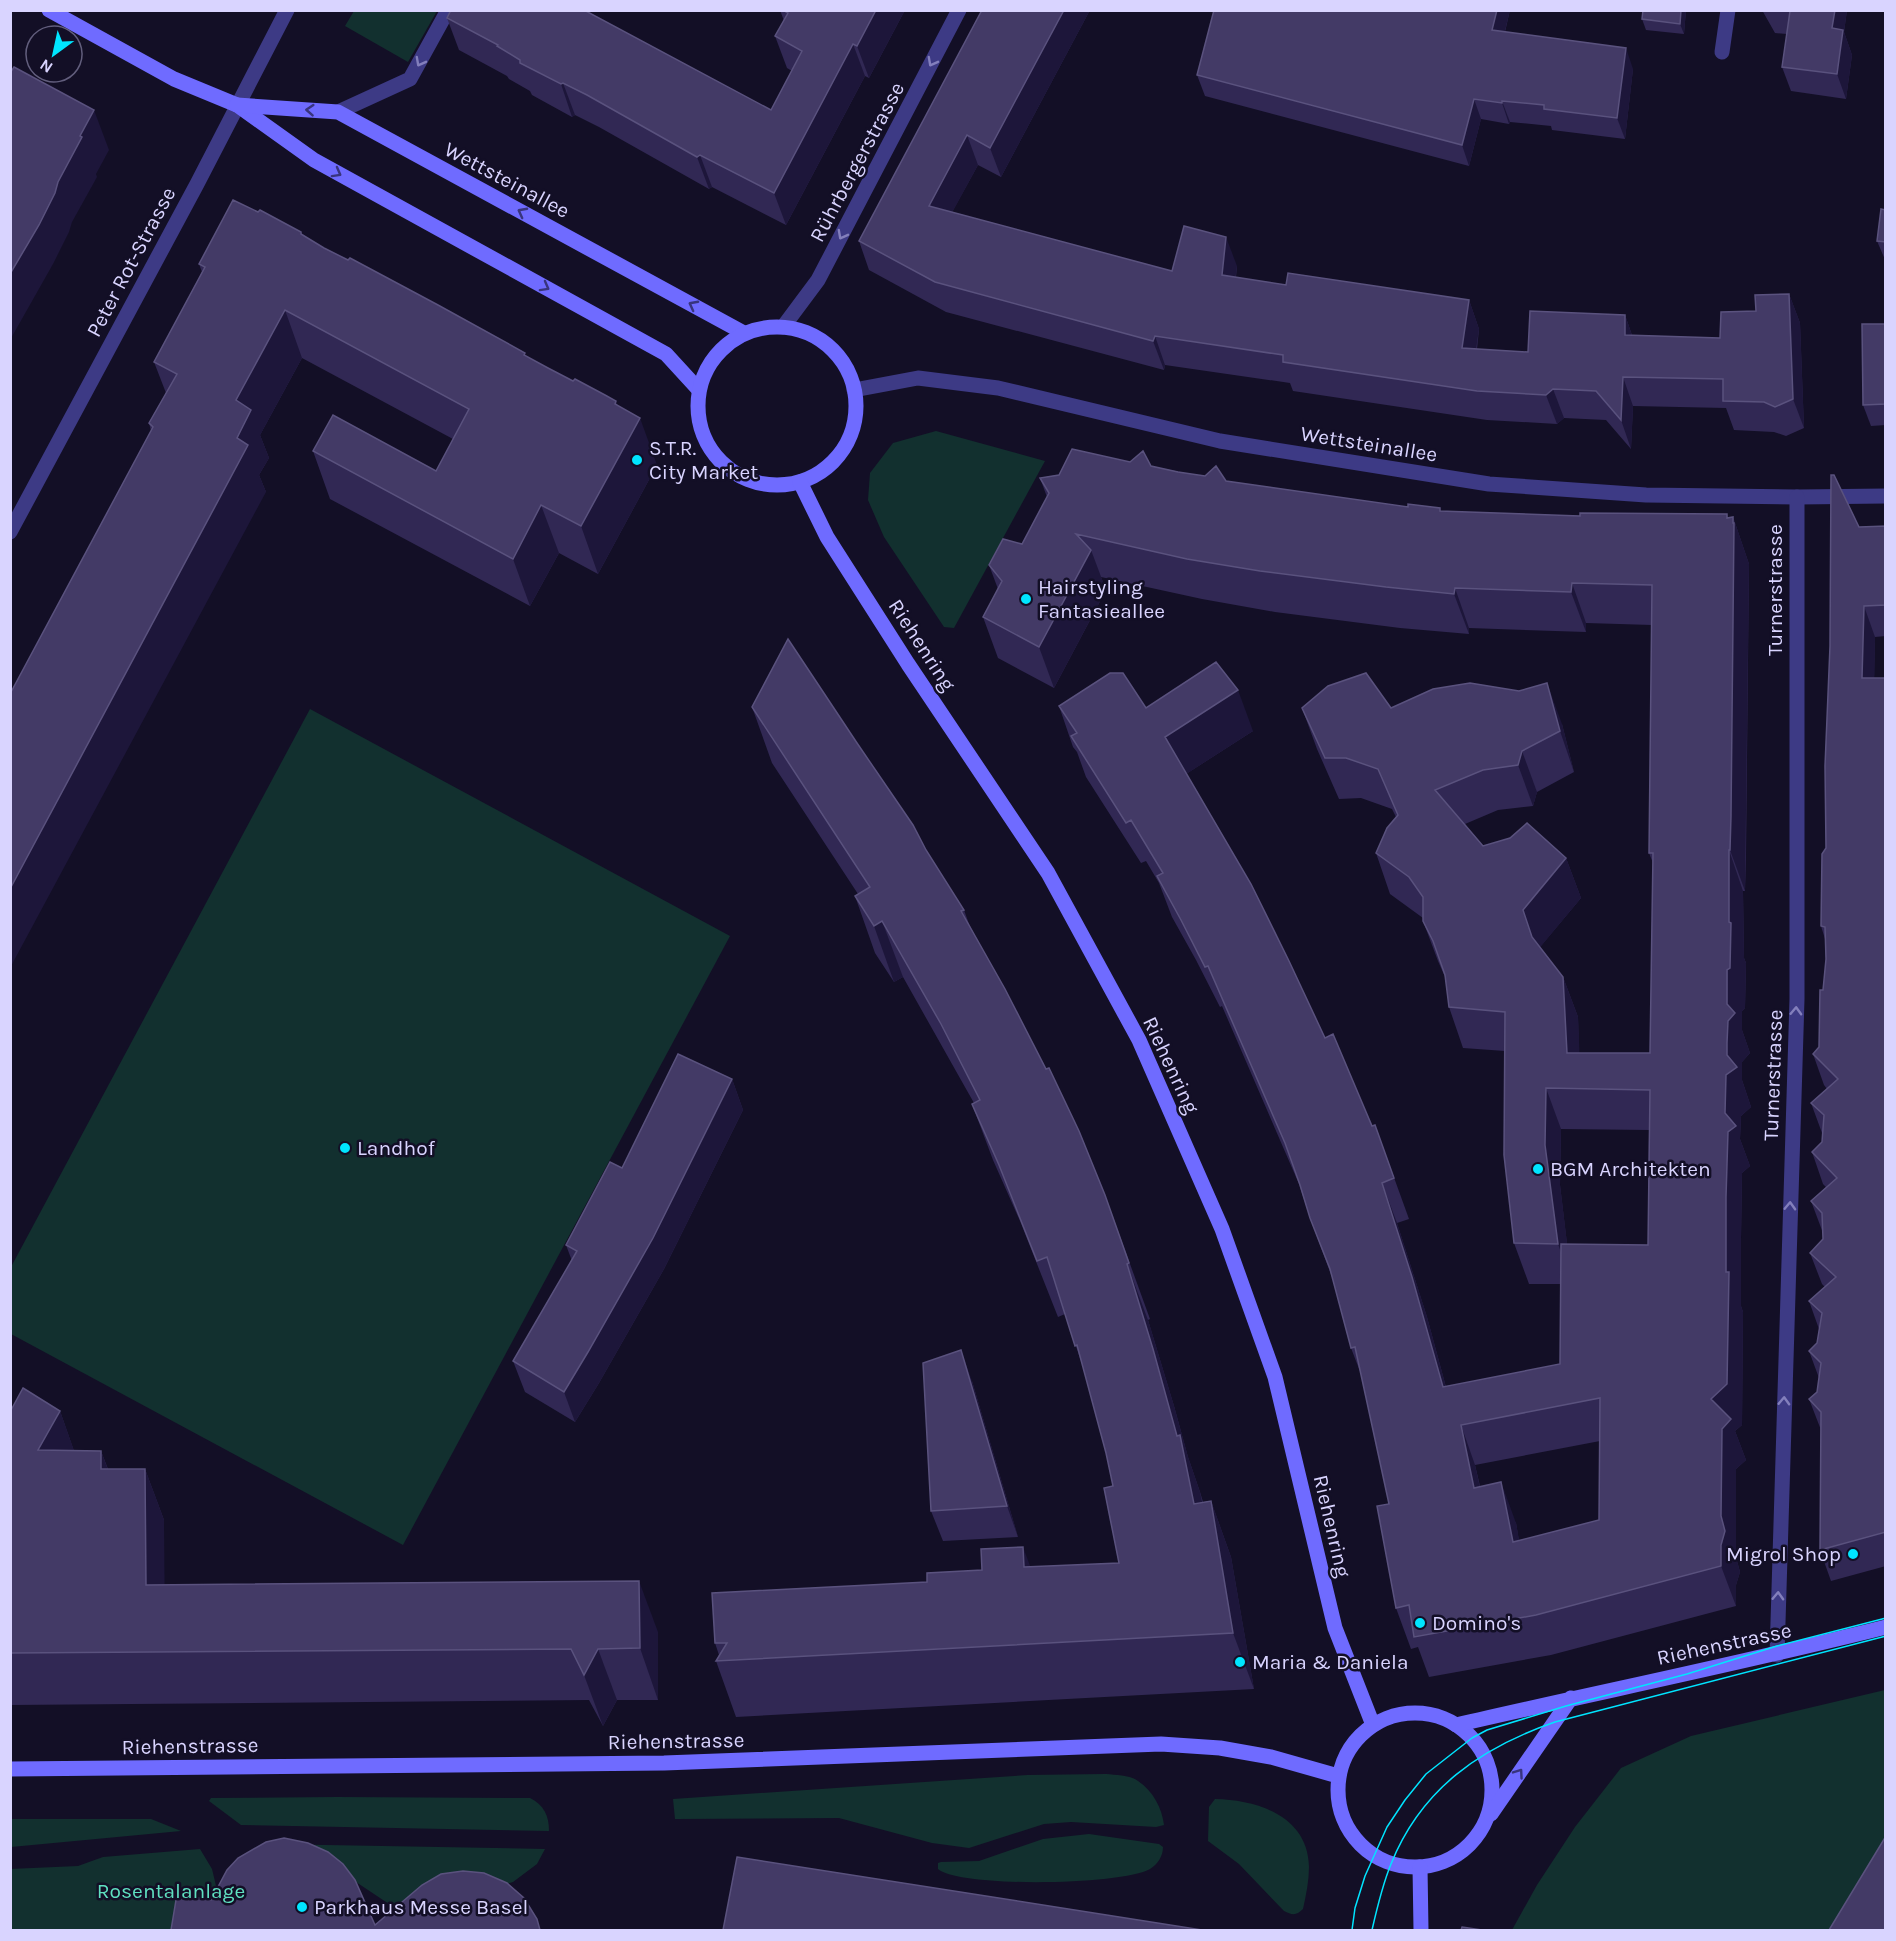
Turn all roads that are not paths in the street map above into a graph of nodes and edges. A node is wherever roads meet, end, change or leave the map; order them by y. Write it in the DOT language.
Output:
graph roads {
  1 [pos="49,10"];
  2 [pos="287,10"];
  3 [pos="448,10"];
  4 [pos="959,10"];
  5 [pos="1728,10"];
  6 [pos="1722,52"];
  7 [pos="237,105"];
  8 [pos="338,112"];
  9 [pos="783,327"];
  10 [pos="744,333"];
  11 [pos="699,390"];
  12 [pos="854,390"];
  13 [pos="800,482"];
  14 [pos="1886,496"];
  15 [pos="1797,497"];
  16 [pos="10,532"];
  17 [pos="1886,1627"];
  18 [pos="1777,1655"];
  19 [pos="1571,1698"];
  20 [pos="1373,1725"];
  21 [pos="1456,1725"];
  22 [pos="10,1769"];
  23 [pos="1338,1776"];
  24 [pos="1486,1821"];
  25 [pos="1420,1868"];
  26 [pos="1421,1930"];
  1 -- 7 [label="main road, Wettsteinallee"];
  2 -- 7 [label="street, Peter Rot-Strasse"];
  3 -- 8 [label="street, one-way"];
  4 -- 9 [label="street, Rührbergerstrasse, one-way"];
  5 -- 6 [label="street"];
  8 -- 7 [label="main road, Wettsteinallee, one-way"];
  7 -- 11 [label="main road, Wettsteinallee, one-way"];
  7 -- 16 [label="street, Peter Rot-Strasse"];
  10 -- 8 [label="main road, Wettsteinallee, one-way"];
  9 -- 10 [label="main road"];
  9 -- 12 [label="main road"];
  10 -- 11 [label="main road"];
  11 -- 13 [label="main road"];
  12 -- 13 [label="main road"];
  12 -- 15 [label="street, Wettsteinallee"];
  13 -- 20 [label="main road, Riehenring"];
  14 -- 15 [label="street, Wettsteinallee"];
  18 -- 15 [label="street, Turnerstrasse, one-way"];
  17 -- 18 [label="main road, Riehenstrasse"];
  18 -- 19 [label="main road, Riehenstrasse"];
  19 -- 21 [label="main road, Riehenstrasse"];
  24 -- 19 [label="main road, one-way"];
  20 -- 21 [label="main road"];
  20 -- 23 [label="main road"];
  21 -- 24 [label="main road"];
  22 -- 23 [label="main road, Riehenstrasse"];
  23 -- 25 [label="main road"];
  24 -- 25 [label="main road"];
  25 -- 26 [label="main road"];
}
